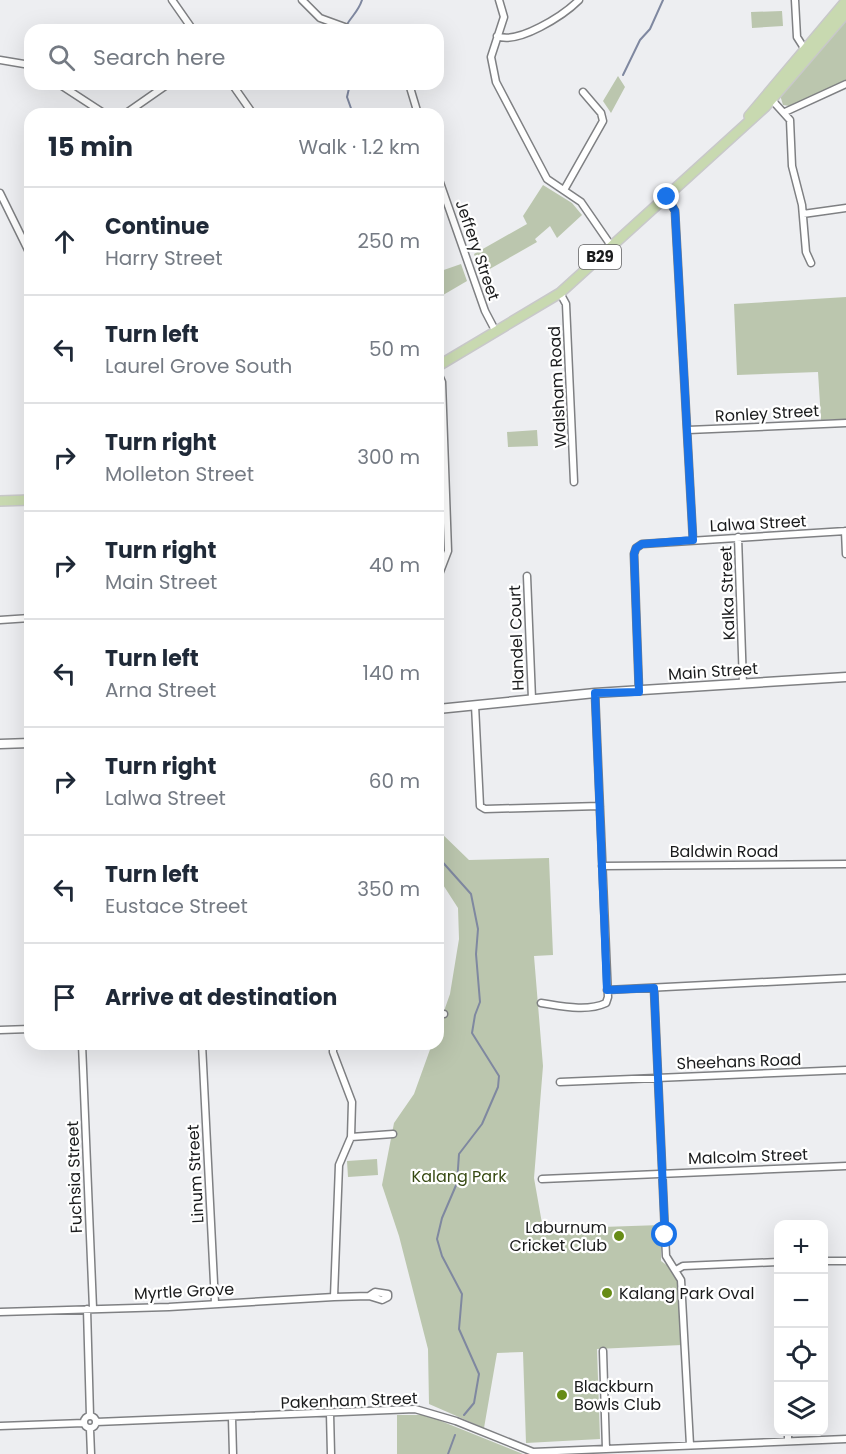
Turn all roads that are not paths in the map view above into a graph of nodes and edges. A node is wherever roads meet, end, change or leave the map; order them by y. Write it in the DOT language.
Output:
graph roads {
  1 [pos="172,0"];
  2 [pos="302,0"];
  3 [pos="499,0"];
  4 [pos="579,0"];
  5 [pos="795,0"];
  6 [pos="846,1"];
  7 [pos="846,13"];
  8 [pos="189,24"];
  9 [pos="334,24"];
  10 [pos="497,36"];
  11 [pos="807,51"];
  12 [pos="0,60"];
  13 [pos="24,64"];
  14 [pos="795,73"];
  15 [pos="776,81"];
  16 [pos="846,84"];
  17 [pos="68,90"];
  18 [pos="159,90"];
  19 [pos="236,90"];
  20 [pos="411,90"];
  21 [pos="583,92"];
  22 [pos="768,98"];
  23 [pos="96,108"];
  24 [pos="134,108"];
  25 [pos="249,108"];
  26 [pos="416,108"];
  27 [pos="786,112"];
  28 [pos="564,190"];
  29 [pos="0,193"];
  30 [pos="444,194"];
  31 [pos="667,197"];
  32 [pos="846,208"];
  33 [pos="802,214"];
  34 [pos="24,242"];
  35 [pos="612,247"];
  36 [pos="811,263"];
  37 [pos="560,294"];
  38 [pos="496,332"];
  39 [pos="444,362"];
  40 [pos="846,423"];
  41 [pos="688,430"];
  42 [pos="444,438"];
  43 [pos="574,482"];
  44 [pos="24,500"];
  45 [pos="0,501"];
  46 [pos="846,531"];
  47 [pos="738,537"];
  48 [pos="693,540"];
  49 [pos="846,554"];
  50 [pos="444,561"];
  51 [pos="527,576"];
  52 [pos="24,618"];
  53 [pos="0,620"];
  54 [pos="846,677"];
  55 [pos="743,684"];
  56 [pos="639,692"];
  57 [pos="595,693"];
  58 [pos="532,699"];
  59 [pos="475,705"];
  60 [pos="444,708"];
  61 [pos="24,743"];
  62 [pos="0,744"];
  63 [pos="600,806"];
  64 [pos="846,864"];
  65 [pos="602,866"];
  66 [pos="846,978"];
  67 [pos="654,988"];
  68 [pos="607,990"];
  69 [pos="541,1003"];
  70 [pos="24,1029"];
  71 [pos="0,1030"];
  72 [pos="82,1050"];
  73 [pos="202,1050"];
  74 [pos="333,1050"];
  75 [pos="846,1070"];
  76 [pos="658,1078"];
  77 [pos="560,1082"];
  78 [pos="393,1134"];
  79 [pos="351,1137"];
  80 [pos="846,1166"];
  81 [pos="662,1173"];
  82 [pos="543,1179"];
  83 [pos="828,1261"];
  84 [pos="846,1261"];
  85 [pos="774,1262"];
  86 [pos="676,1270"];
  87 [pos="369,1296"];
  88 [pos="334,1297"];
  89 [pos="215,1303"];
  90 [pos="90,1308"];
  91 [pos="0,1312"];
  92 [pos="603,1351"];
  93 [pos="330,1413"];
  94 [pos="90,1416"];
  95 [pos="232,1418"];
  96 [pos="96,1422"];
  97 [pos="84,1423"];
  98 [pos="0,1426"];
  99 [pos="90,1429"];
  100 [pos="788,1436"];
  101 [pos="846,1439"];
  102 [pos="788,1442"];
  103 [pos="690,1444"];
  104 [pos="674,1445"];
  105 [pos="606,1449"];
  106 [pos="91,1454"];
  107 [pos="233,1454"];
  108 [pos="331,1454"];
  109 [pos="675,1454"];
  1 -- 8 [label="street"];
  2 -- 9 [label="street"];
  3 -- 10 [label="street"];
  4 -- 10 [label="street"];
  5 -- 11 [label="street"];
  6 -- 11 [label="main road, B29"];
  7 -- 11 [label="main road, B29"];
  10 -- 28 [label="street"];
  11 -- 14 [label="main road, B29"];
  11 -- 15 [label="main road, B29"];
  12 -- 13 [label="street"];
  14 -- 15 [label="main road"];
  14 -- 22 [label="main road, B29"];
  15 -- 22 [label="main road, B29"];
  16 -- 27 [label="street"];
  17 -- 23 [label="street"];
  18 -- 24 [label="street"];
  19 -- 25 [label="street"];
  20 -- 26 [label="street"];
  21 -- 28 [label="street"];
  22 -- 27 [label="street"];
  22 -- 31 [label="main road, B29"];
  27 -- 33 [label="street"];
  28 -- 35 [label="street"];
  29 -- 34 [label="street"];
  30 -- 38 [label="street, Jeffery Street"];
  31 -- 35 [label="main road, B29"];
  31 -- 41 [label="street"];
  32 -- 33 [label="street"];
  33 -- 36 [label="street"];
  35 -- 37 [label="main road, B29"];
  37 -- 38 [label="main road, B29"];
  37 -- 43 [label="street, Walsham Road"];
  38 -- 39 [label="main road, B29"];
  40 -- 41 [label="street, Ronley Street"];
  41 -- 48 [label="street"];
  42 -- 50 [label="street"];
  44 -- 45 [label="main road"];
  46 -- 47 [label="street, Lalwa Street"];
  46 -- 49 [label="street"];
  47 -- 48 [label="street, Lalwa Street"];
  47 -- 55 [label="street, Kalka Street"];
  48 -- 56 [label="street, Lalwa Street"];
  51 -- 58 [label="street, Handel Court"];
  52 -- 53 [label="street"];
  54 -- 55 [label="street, Main Street"];
  55 -- 56 [label="street, Main Street"];
  56 -- 57 [label="street, Main Street"];
  57 -- 58 [label="street, Main Street"];
  57 -- 63 [label="street"];
  58 -- 59 [label="street, Main Street"];
  59 -- 60 [label="street, Main Street"];
  59 -- 63 [label="street"];
  61 -- 62 [label="street"];
  63 -- 65 [label="street"];
  64 -- 65 [label="street, Baldwin Road"];
  65 -- 68 [label="street"];
  66 -- 67 [label="street"];
  67 -- 68 [label="street"];
  67 -- 76 [label="street"];
  68 -- 69 [label="street"];
  70 -- 71 [label="street"];
  72 -- 90 [label="street, Fuchsia Street"];
  73 -- 89 [label="street, Linum Street"];
  74 -- 79 [label="street"];
  75 -- 76 [label="street, Sheehans Road"];
  76 -- 77 [label="street, Sheehans Road"];
  76 -- 81 [label="street"];
  78 -- 79 [label="street"];
  79 -- 88 [label="street"];
  80 -- 81 [label="street, Malcolm Street"];
  81 -- 82 [label="street, Malcolm Street"];
  81 -- 86 [label="street"];
  83 -- 84 [label="street"];
  85 -- 86 [label="street"];
  86 -- 103 [label="street"];
  87 -- 88 [label="street, Myrtle Grove"];
  88 -- 89 [label="street, Myrtle Grove"];
  89 -- 90 [label="street, Myrtle Grove"];
  90 -- 91 [label="street, Myrtle Grove"];
  90 -- 94 [label="street, Fuchsia Street"];
  92 -- 105 [label="street"];
  93 -- 95 [label="street, Pakenham Street"];
  93 -- 105 [label="street, Pakenham Street"];
  93 -- 108 [label="street"];
  94 -- 96 [label="street"];
  94 -- 97 [label="street"];
  95 -- 96 [label="street, Pakenham Street"];
  95 -- 107 [label="street"];
  96 -- 99 [label="street"];
  97 -- 98 [label="street"];
  97 -- 99 [label="street"];
  99 -- 106 [label="street"];
  100 -- 102 [label="street"];
  101 -- 102 [label="street, Pakenham Street"];
  102 -- 103 [label="street, Pakenham Street"];
  103 -- 104 [label="street, Pakenham Street"];
  104 -- 105 [label="street, Pakenham Street"];
  104 -- 109 [label="street"];
}
